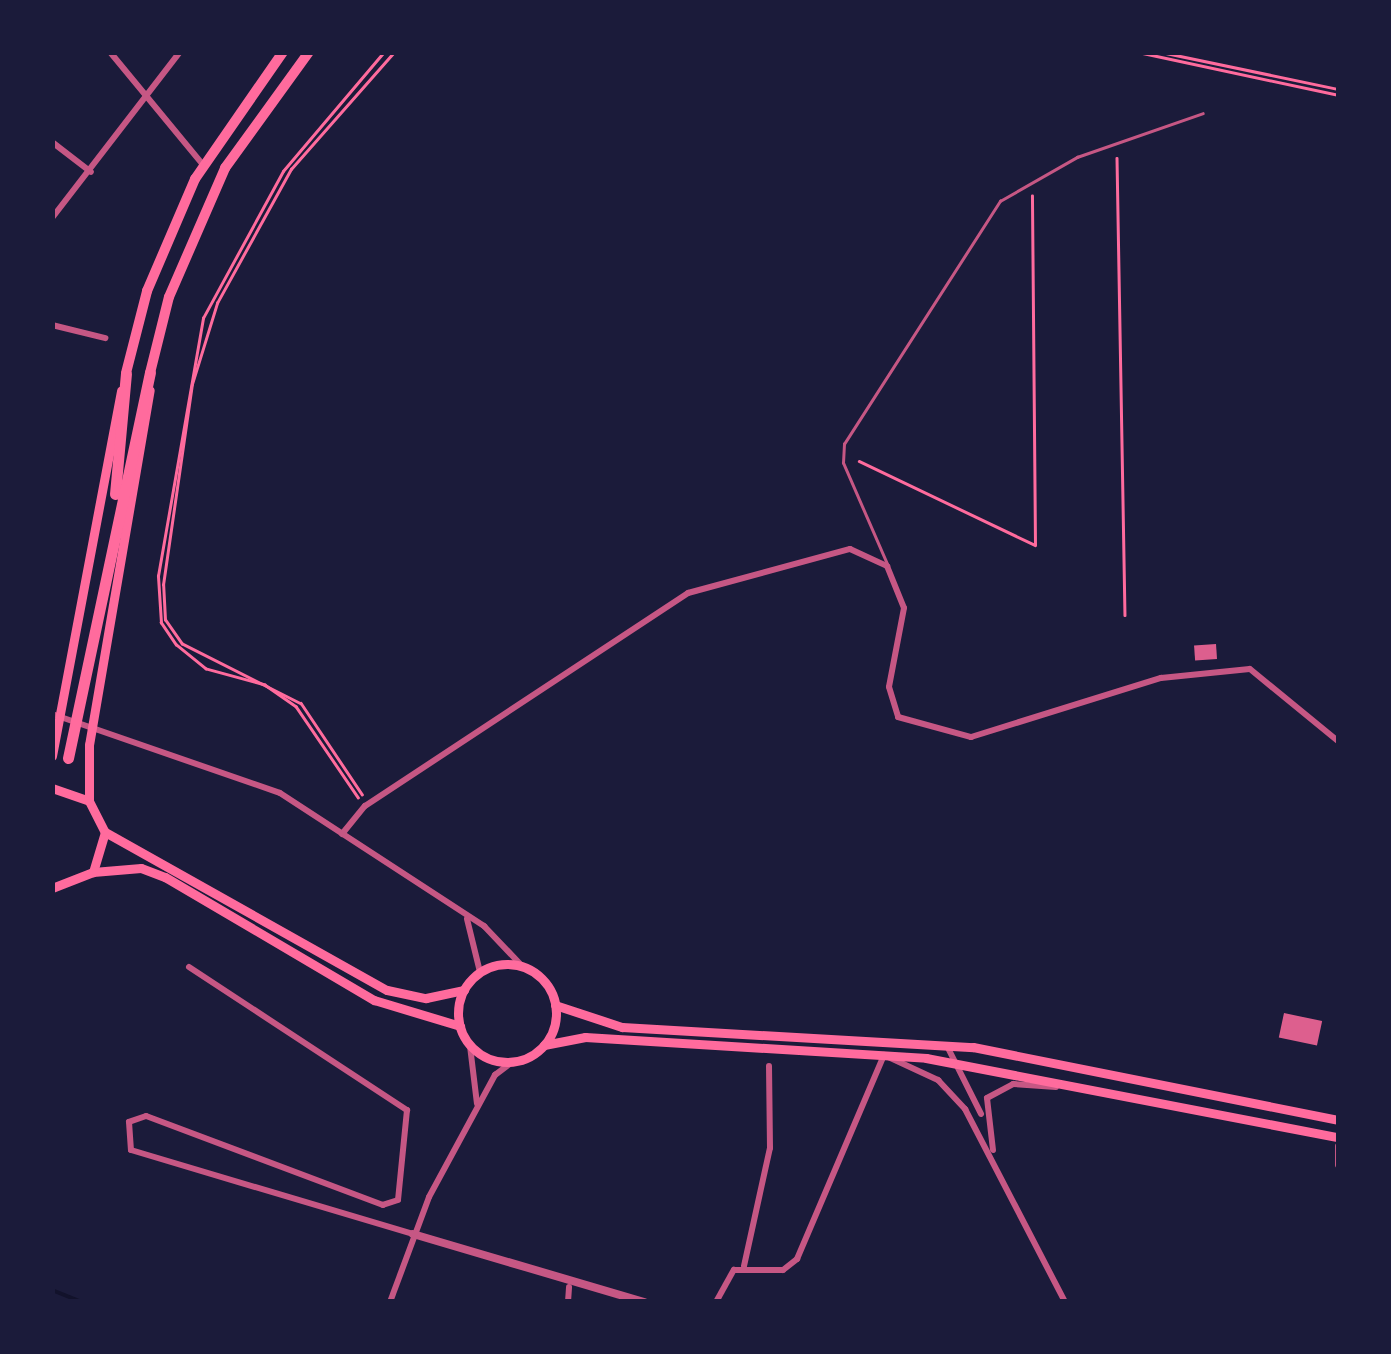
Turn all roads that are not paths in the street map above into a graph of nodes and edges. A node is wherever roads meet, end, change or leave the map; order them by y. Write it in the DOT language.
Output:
graph roads {
  1 [pos="110,52"];
  2 [pos="180,52"];
  3 [pos="283,52"];
  4 [pos="309,52"];
  5 [pos="144,94"];
  6 [pos="1203,112"];
  7 [pos="52,142"];
  8 [pos="202,165"];
  9 [pos="91,172"];
  10 [pos="52,218"];
  11 [pos="52,325"];
  12 [pos="105,338"];
  13 [pos="126,373"];
  14 [pos="150,374"];
  15 [pos="107,557"];
  16 [pos="887,566"];
  17 [pos="55,715"];
  18 [pos="1338,741"];
  19 [pos="52,756"];
  20 [pos="68,758"];
  21 [pos="52,788"];
  22 [pos="89,801"];
  23 [pos="105,832"];
  24 [pos="342,834"];
  25 [pos="93,872"];
  26 [pos="52,888"];
  27 [pos="466,918"];
  28 [pos="189,967"];
  29 [pos="524,968"];
  30 [pos="480,972"];
  31 [pos="464,990"];
  32 [pos="555,1005"];
  33 [pos="460,1026"];
  34 [pos="945,1044"];
  35 [pos="544,1045"];
  36 [pos="470,1046"];
  37 [pos="884,1055"];
  38 [pos="512,1062"];
  39 [pos="961,1063"];
  40 [pos="769,1066"];
  41 [pos="1100,1089"];
  42 [pos="477,1105"];
  43 [pos="983,1120"];
  44 [pos="1338,1120"];
  45 [pos="1338,1137"];
  46 [pos="1338,1146"];
  47 [pos="995,1156"];
  48 [pos="1338,1164"];
  49 [pos="413,1234"];
  50 [pos="744,1266"];
  51 [pos="569,1287"];
  52 [pos="1062,1300"];
  53 [pos="390,1302"];
  54 [pos="568,1302"];
  55 [pos="644,1302"];
  56 [pos="716,1302"];
  1 -- 5 [label="street"];
  2 -- 5 [label="street"];
  3 -- 8 [label="main road"];
  4 -- 14 [label="main road"];
  5 -- 8 [label="street"];
  5 -- 9 [label="street"];
  6 -- 16 [label="lane"];
  7 -- 9 [label="street"];
  8 -- 13 [label="main road"];
  9 -- 10 [label="street"];
  11 -- 12 [label="street"];
  13 -- 15 [label="highway"];
  13 -- 19 [label="main road"];
  14 -- 15 [label="highway"];
  14 -- 22 [label="main road"];
  15 -- 20 [label="highway"];
  16 -- 18 [label="street"];
  16 -- 24 [label="street"];
  17 -- 24 [label="street"];
  21 -- 22 [label="main road"];
  22 -- 23 [label="main road"];
  23 -- 25 [label="main road"];
  23 -- 31 [label="main road"];
  24 -- 27 [label="street"];
  25 -- 26 [label="main road"];
  25 -- 33 [label="main road"];
  27 -- 29 [label="street"];
  27 -- 30 [label="street"];
  28 -- 49 [label="street"];
  29 -- 30 [label="main road"];
  29 -- 32 [label="main road"];
  30 -- 31 [label="main road"];
  31 -- 33 [label="main road"];
  32 -- 34 [label="main road"];
  32 -- 35 [label="main road"];
  33 -- 36 [label="main road"];
  34 -- 39 [label="street"];
  34 -- 44 [label="main road"];
  35 -- 37 [label="main road"];
  35 -- 38 [label="main road"];
  36 -- 38 [label="main road"];
  36 -- 42 [label="street"];
  37 -- 39 [label="main road"];
  37 -- 47 [label="street"];
  37 -- 50 [label="street"];
  38 -- 42 [label="street"];
  39 -- 41 [label="main road"];
  39 -- 43 [label="street"];
  40 -- 50 [label="street"];
  41 -- 43 [label="street"];
  41 -- 45 [label="main road"];
  42 -- 49 [label="street"];
  43 -- 47 [label="street"];
  46 -- 48 [label="street"];
  47 -- 52 [label="street"];
  49 -- 53 [label="street"];
  49 -- 55 [label="street"];
  50 -- 56 [label="street"];
  51 -- 54 [label="street"];
}
